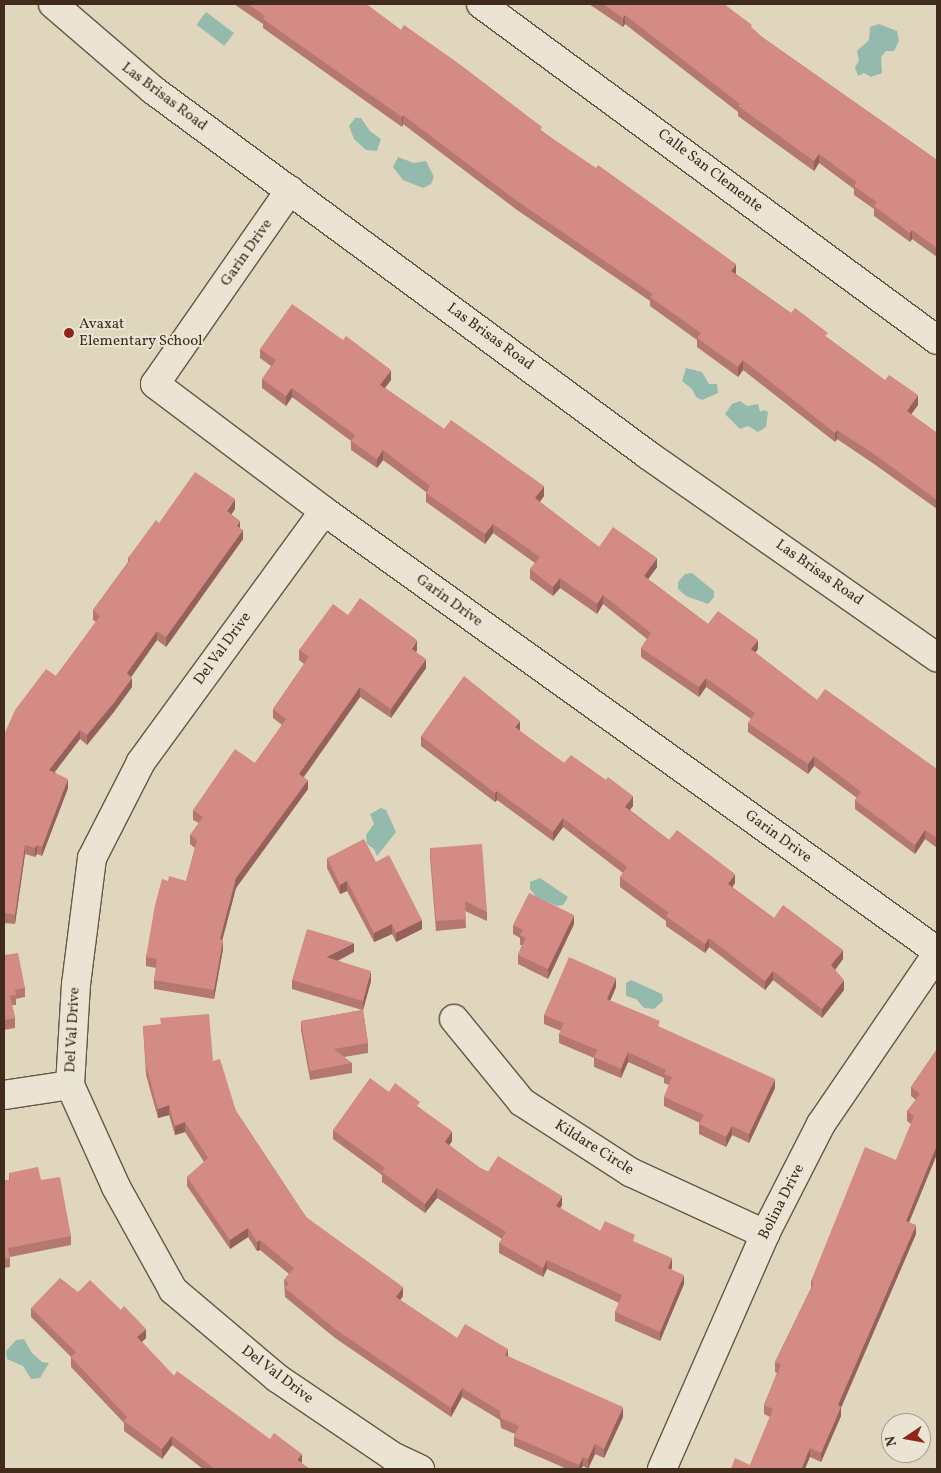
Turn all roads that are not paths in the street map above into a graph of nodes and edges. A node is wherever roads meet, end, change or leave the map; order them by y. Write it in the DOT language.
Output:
graph roads {
  1 [pos="53,4"];
  2 [pos="481,4"];
  3 [pos="290,190"];
  4 [pos="937,340"];
  5 [pos="324,511"];
  6 [pos="937,657"];
  7 [pos="937,952"];
  8 [pos="454,1019"];
  9 [pos="70,1085"];
  10 [pos="4,1095"];
  11 [pos="765,1234"];
  12 [pos="420,1469"];
  13 [pos="662,1469"];
  1 -- 3 [label="street, Las Brisas Road"];
  2 -- 4 [label="street, Calle San Clemente"];
  3 -- 5 [label="street, Garin Drive"];
  3 -- 6 [label="street, Las Brisas Road"];
  5 -- 7 [label="street, Garin Drive"];
  5 -- 9 [label="street, Del Val Drive"];
  7 -- 11 [label="street, Bolina Drive"];
  8 -- 11 [label="street, Kildare Circle"];
  9 -- 10 [label="street"];
  9 -- 12 [label="street, Del Val Drive"];
  11 -- 13 [label="street, Bolina Drive"];
}
